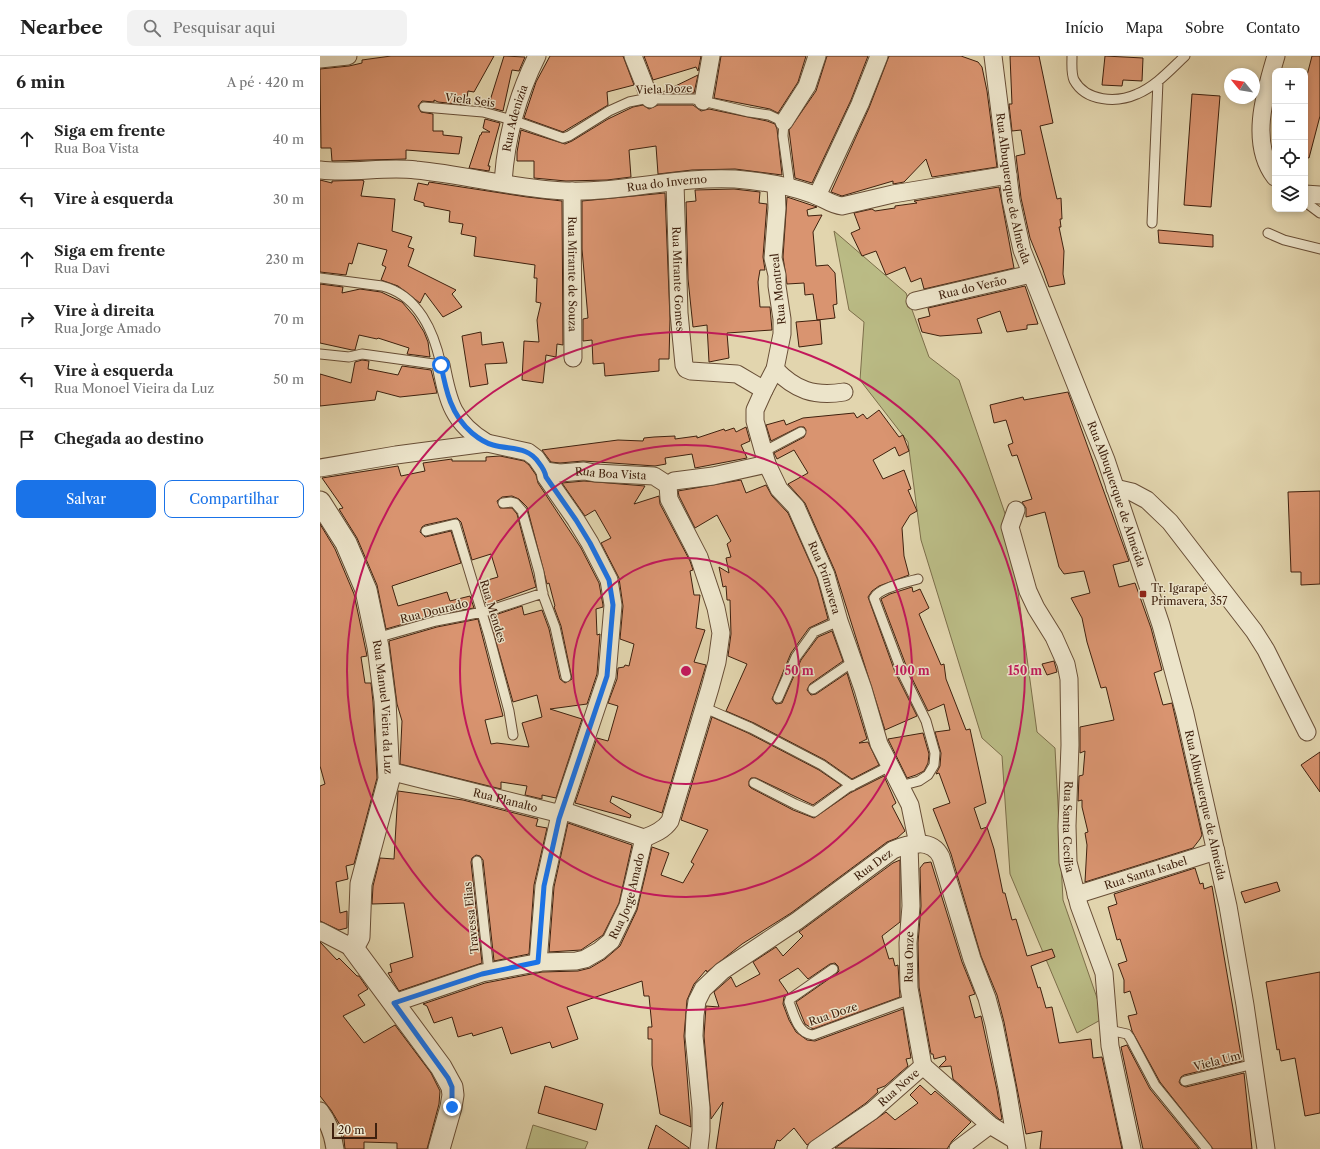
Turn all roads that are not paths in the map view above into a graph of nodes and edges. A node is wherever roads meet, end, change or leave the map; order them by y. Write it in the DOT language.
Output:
graph roads {
  1 [pos="348,56"];
  2 [pos="537,56"];
  3 [pos="633,56"];
  4 [pos="711,56"];
  5 [pos="817,56"];
  6 [pos="879,56"];
  7 [pos="993,56"];
  8 [pos="1072,56"];
  9 [pos="1185,56"];
  10 [pos="1276,56"];
  11 [pos="320,59"];
  12 [pos="1158,81"];
  13 [pos="650,99"];
  14 [pos="703,101"];
  15 [pos="424,107"];
  16 [pos="512,120"];
  17 [pos="784,122"];
  18 [pos="320,170"];
  19 [pos="1008,174"];
  20 [pos="1274,176"];
  21 [pos="503,182"];
  22 [pos="675,183"];
  23 [pos="783,186"];
  24 [pos="572,191"];
  25 [pos="1308,194"];
  26 [pos="1320,195"];
  27 [pos="817,196"];
  28 [pos="1308,204"];
  29 [pos="1320,213"];
  30 [pos="1152,223"];
  31 [pos="1268,233"];
  32 [pos="1320,249"];
  33 [pos="1031,274"];
  34 [pos="320,278"];
  35 [pos="915,301"];
  36 [pos="320,354"];
  37 [pos="574,358"];
  38 [pos="441,365"];
  39 [pos="775,369"];
  40 [pos="764,390"];
  41 [pos="844,392"];
  42 [pos="801,432"];
  43 [pos="487,443"];
  44 [pos="765,458"];
  45 [pos="320,468"];
  46 [pos="545,471"];
  47 [pos="668,485"];
  48 [pos="1115,488"];
  49 [pos="320,502"];
  50 [pos="503,503"];
  51 [pos="1016,510"];
  52 [pos="426,531"];
  53 [pos="918,579"];
  54 [pos="543,593"];
  55 [pos="481,612"];
  56 [pos="839,621"];
  57 [pos="376,638"];
  58 [pos="854,661"];
  59 [pos="566,677"];
  60 [pos="813,689"];
  61 [pos="778,698"];
  62 [pos="705,708"];
  63 [pos="1307,732"];
  64 [pos="513,735"];
  65 [pos="890,766"];
  66 [pos="389,771"];
  67 [pos="754,783"];
  68 [pos="852,786"];
  69 [pos="900,786"];
  70 [pos="562,812"];
  71 [pos="644,838"];
  72 [pos="914,845"];
  73 [pos="1216,851"];
  74 [pos="477,861"];
  75 [pos="1076,895"];
  76 [pos="320,931"];
  77 [pos="353,948"];
  78 [pos="538,962"];
  79 [pos="833,969"];
  80 [pos="489,972"];
  81 [pos="911,999"];
  82 [pos="394,1003"];
  83 [pos="1109,1030"];
  84 [pos="1254,1064"];
  85 [pos="923,1066"];
  86 [pos="1185,1081"];
  87 [pos="320,1111"];
  88 [pos="990,1125"];
  89 [pos="1016,1144"];
  90 [pos="335,1149"];
  91 [pos="439,1149"];
  92 [pos="699,1149"];
  93 [pos="816,1149"];
  94 [pos="958,1149"];
  95 [pos="1132,1149"];
  96 [pos="1208,1149"];
  97 [pos="1266,1149"];
  1 -- 11 [label="street"];
  2 -- 16 [label="street, Rua Adenizia"];
  3 -- 13 [label="street"];
  4 -- 14 [label="street"];
  5 -- 17 [label="street"];
  6 -- 27 [label="street"];
  7 -- 19 [label="street, Rua Albuquerque de Almeida"];
  8 -- 12 [label="lane"];
  9 -- 12 [label="lane"];
  10 -- 20 [label="street"];
  12 -- 30 [label="lane"];
  13 -- 14 [label="lane, Viela Doze"];
  13 -- 16 [label="lane, Viela Doze"];
  14 -- 17 [label="lane, Viela Doze"];
  15 -- 16 [label="lane, Viela Seis"];
  16 -- 21 [label="street, Rua Adenizia"];
  17 -- 23 [label="lane"];
  18 -- 21 [label="street, Rua do Inverno"];
  19 -- 27 [label="street, Rua do Inverno"];
  19 -- 33 [label="street, Rua Albuquerque de Almeida"];
  21 -- 24 [label="street, Rua do Inverno"];
  22 -- 23 [label="street, Rua do Inverno"];
  22 -- 24 [label="street, Rua do Inverno"];
  22 -- 40 [label="street, Rua Mirante Gomes"];
  23 -- 27 [label="street, Rua do Inverno"];
  23 -- 39 [label="street, Rua Montreal"];
  24 -- 37 [label="street, Rua Mirante de Souza"];
  25 -- 26 [label="street"];
  28 -- 29 [label="lane"];
  31 -- 32 [label="lane"];
  33 -- 35 [label="street, Rua do Verão"];
  33 -- 48 [label="street, Rua Albuquerque de Almeida"];
  34 -- 38 [label="lane"];
  36 -- 38 [label="lane"];
  38 -- 43 [label="street"];
  39 -- 40 [label="street, Rua Montreal"];
  39 -- 41 [label="street"];
  40 -- 44 [label="street, Rua Primavera"];
  42 -- 44 [label="lane"];
  43 -- 45 [label="street"];
  43 -- 46 [label="street"];
  44 -- 47 [label="street"];
  44 -- 56 [label="street, Rua Primavera"];
  46 -- 47 [label="street, Rua Boa Vista"];
  46 -- 70 [label="street"];
  47 -- 62 [label="street"];
  48 -- 63 [label="street"];
  48 -- 73 [label="street, Rua Albuquerque de Almeida"];
  49 -- 57 [label="street, Rua Manuel Vieira da Luz"];
  50 -- 54 [label="lane"];
  51 -- 75 [label="street, Rua Santa Cecília"];
  52 -- 55 [label="lane, Rua Mendes"];
  53 -- 69 [label="lane"];
  54 -- 55 [label="lane, Rua Dourado"];
  54 -- 59 [label="lane"];
  55 -- 57 [label="lane, Rua Dourado"];
  55 -- 64 [label="lane, Rua Mendes"];
  56 -- 58 [label="street, Rua Primavera"];
  56 -- 61 [label="lane"];
  57 -- 66 [label="street, Rua Manuel Vieira da Luz"];
  58 -- 60 [label="lane"];
  58 -- 65 [label="street, Rua Primavera"];
  62 -- 68 [label="lane"];
  62 -- 71 [label="street"];
  65 -- 68 [label="lane"];
  65 -- 69 [label="street, Rua Primavera"];
  66 -- 70 [label="street, Rua Planalto"];
  66 -- 77 [label="street, Rua Manuel Vieira da Luz"];
  67 -- 68 [label="lane"];
  69 -- 72 [label="street, Rua Primavera"];
  70 -- 71 [label="street, Rua Planalto"];
  70 -- 78 [label="street"];
  71 -- 78 [label="street, Rua Jorge Amado"];
  72 -- 81 [label="street, Rua Onze"];
  72 -- 89 [label="street"];
  72 -- 92 [label="street, Rua Dez"];
  73 -- 75 [label="street, Rua Santa Isabel"];
  73 -- 84 [label="street, Rua Albuquerque de Almeida"];
  74 -- 80 [label="lane, Travessa Elias"];
  75 -- 83 [label="street, Rua Santa Cecília"];
  76 -- 77 [label="street"];
  77 -- 82 [label="street"];
  78 -- 80 [label="street, Rua Jorge Amado"];
  79 -- 81 [label="lane, Rua Doze"];
  80 -- 82 [label="street, Rua Jorge Amado"];
  81 -- 85 [label="street, Rua Onze"];
  82 -- 91 [label="street"];
  83 -- 95 [label="street, Rua Santa Cecília"];
  83 -- 96 [label="lane"];
  84 -- 86 [label="lane, Viela Um"];
  84 -- 97 [label="street, Rua Albuquerque de Almeida"];
  85 -- 88 [label="street, Rua Nove"];
  85 -- 93 [label="street, Rua Nove"];
  87 -- 90 [label="street"];
  88 -- 89 [label="street, Rua Nove"];
  88 -- 94 [label="street"];
}
